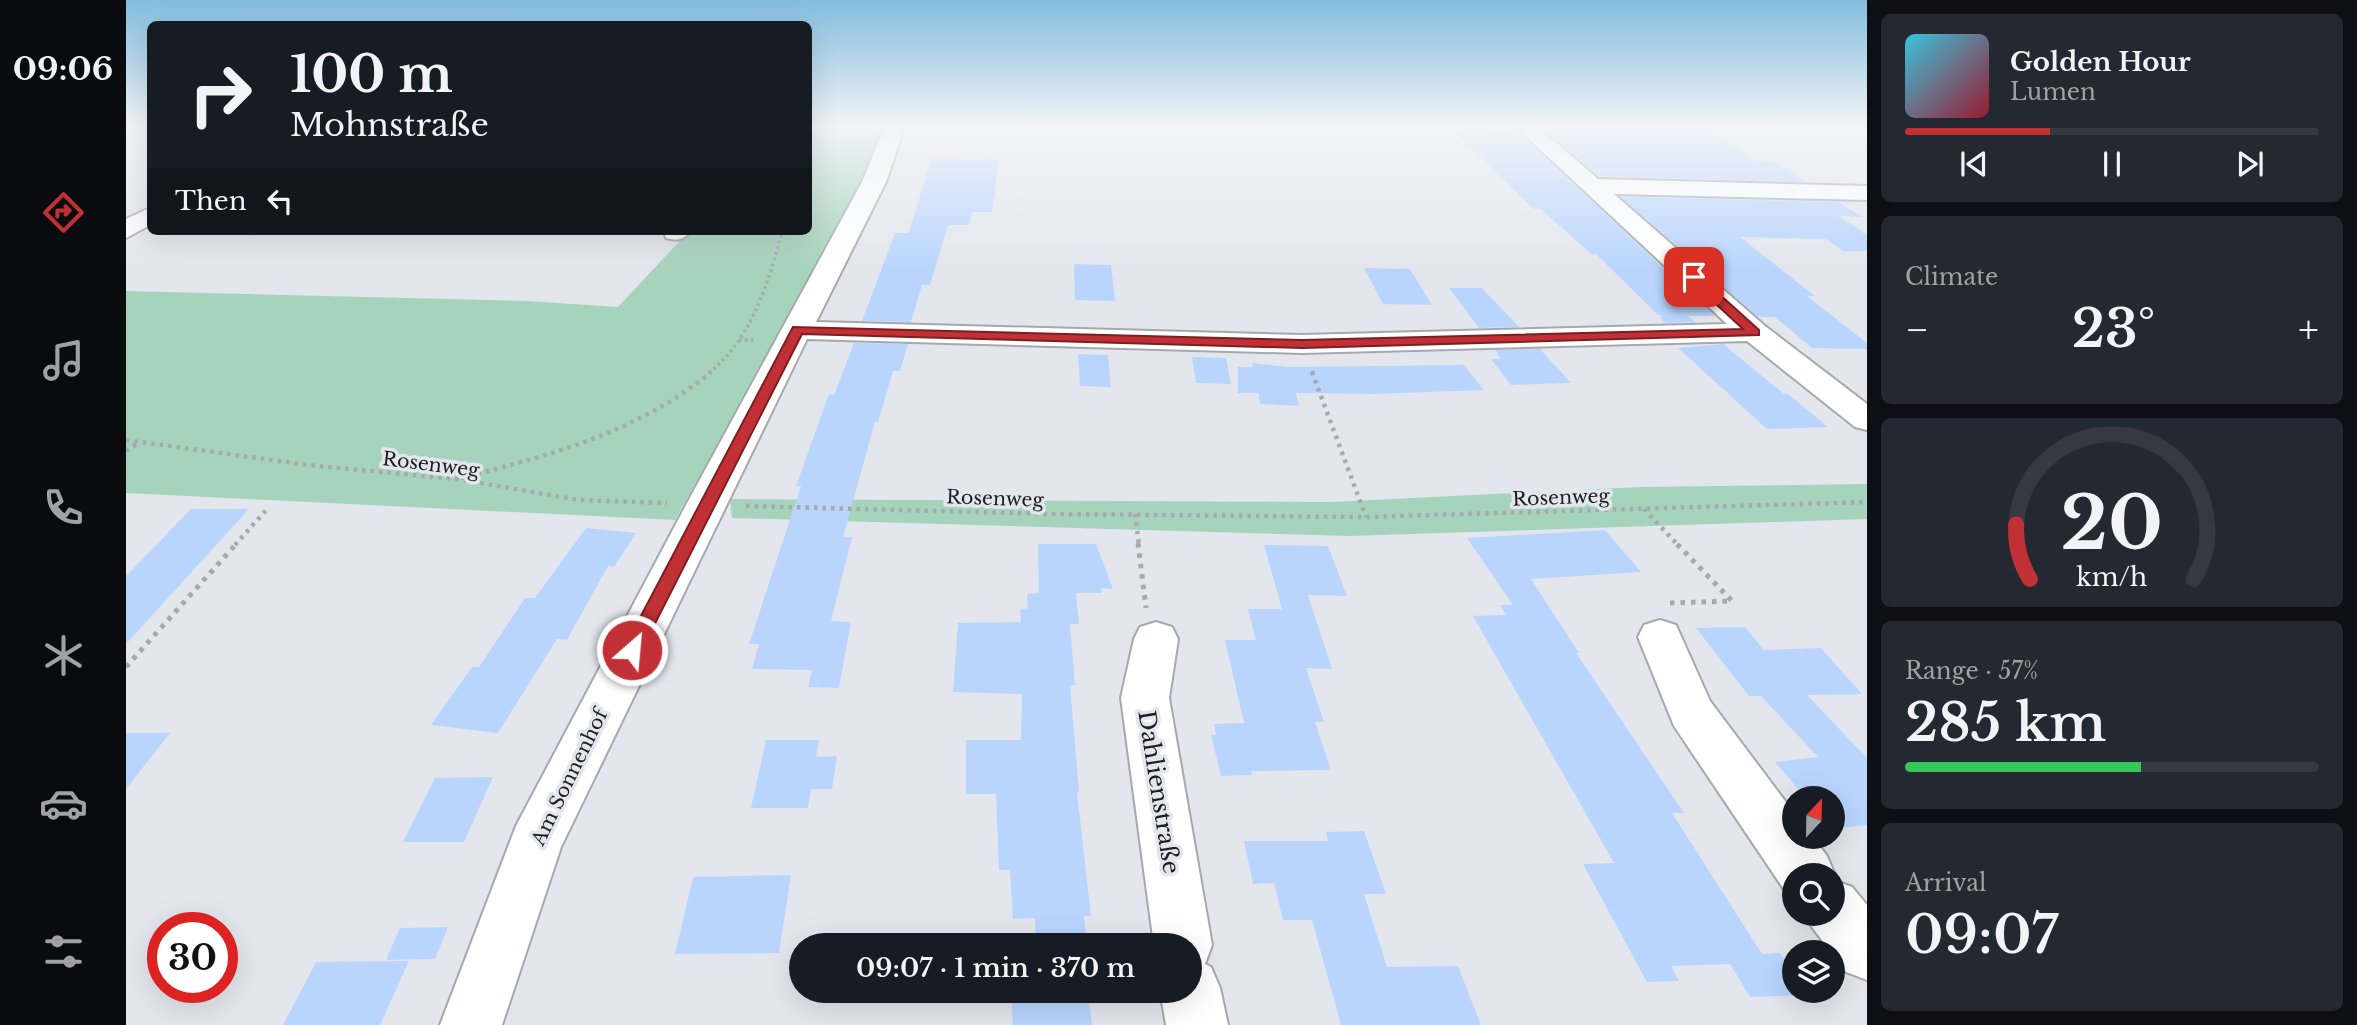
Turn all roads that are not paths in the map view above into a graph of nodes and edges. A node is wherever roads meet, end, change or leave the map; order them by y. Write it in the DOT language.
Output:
graph roads {
  1 [pos="877,174"];
  2 [pos="1579,174"];
  3 [pos="1593,186"];
  4 [pos="1867,193"];
  5 [pos="147,217"];
  6 [pos="126,230"];
  7 [pos="797,330"];
  8 [pos="1754,332"];
  9 [pos="1867,420"];
  10 [pos="1660,636"];
  11 [pos="1156,639"];
  12 [pos="1798,863"];
  13 [pos="1845,923"];
  14 [pos="1181,933"];
  15 [pos="1867,951"];
  16 [pos="1193,1003"];
  17 [pos="471,1025"];
  18 [pos="1197,1025"];
  1 -- 7 [label="street, Am Sonnenhof"];
  2 -- 3 [label="street"];
  3 -- 4 [label="street"];
  3 -- 8 [label="street"];
  5 -- 6 [label="street"];
  7 -- 8 [label="street"];
  7 -- 17 [label="street, Am Sonnenhof"];
  8 -- 9 [label="street"];
  10 -- 12 [label="street"];
  11 -- 14 [label="street, Dahlienstraße"];
  13 -- 15 [label="street"];
  16 -- 18 [label="street"];
}
